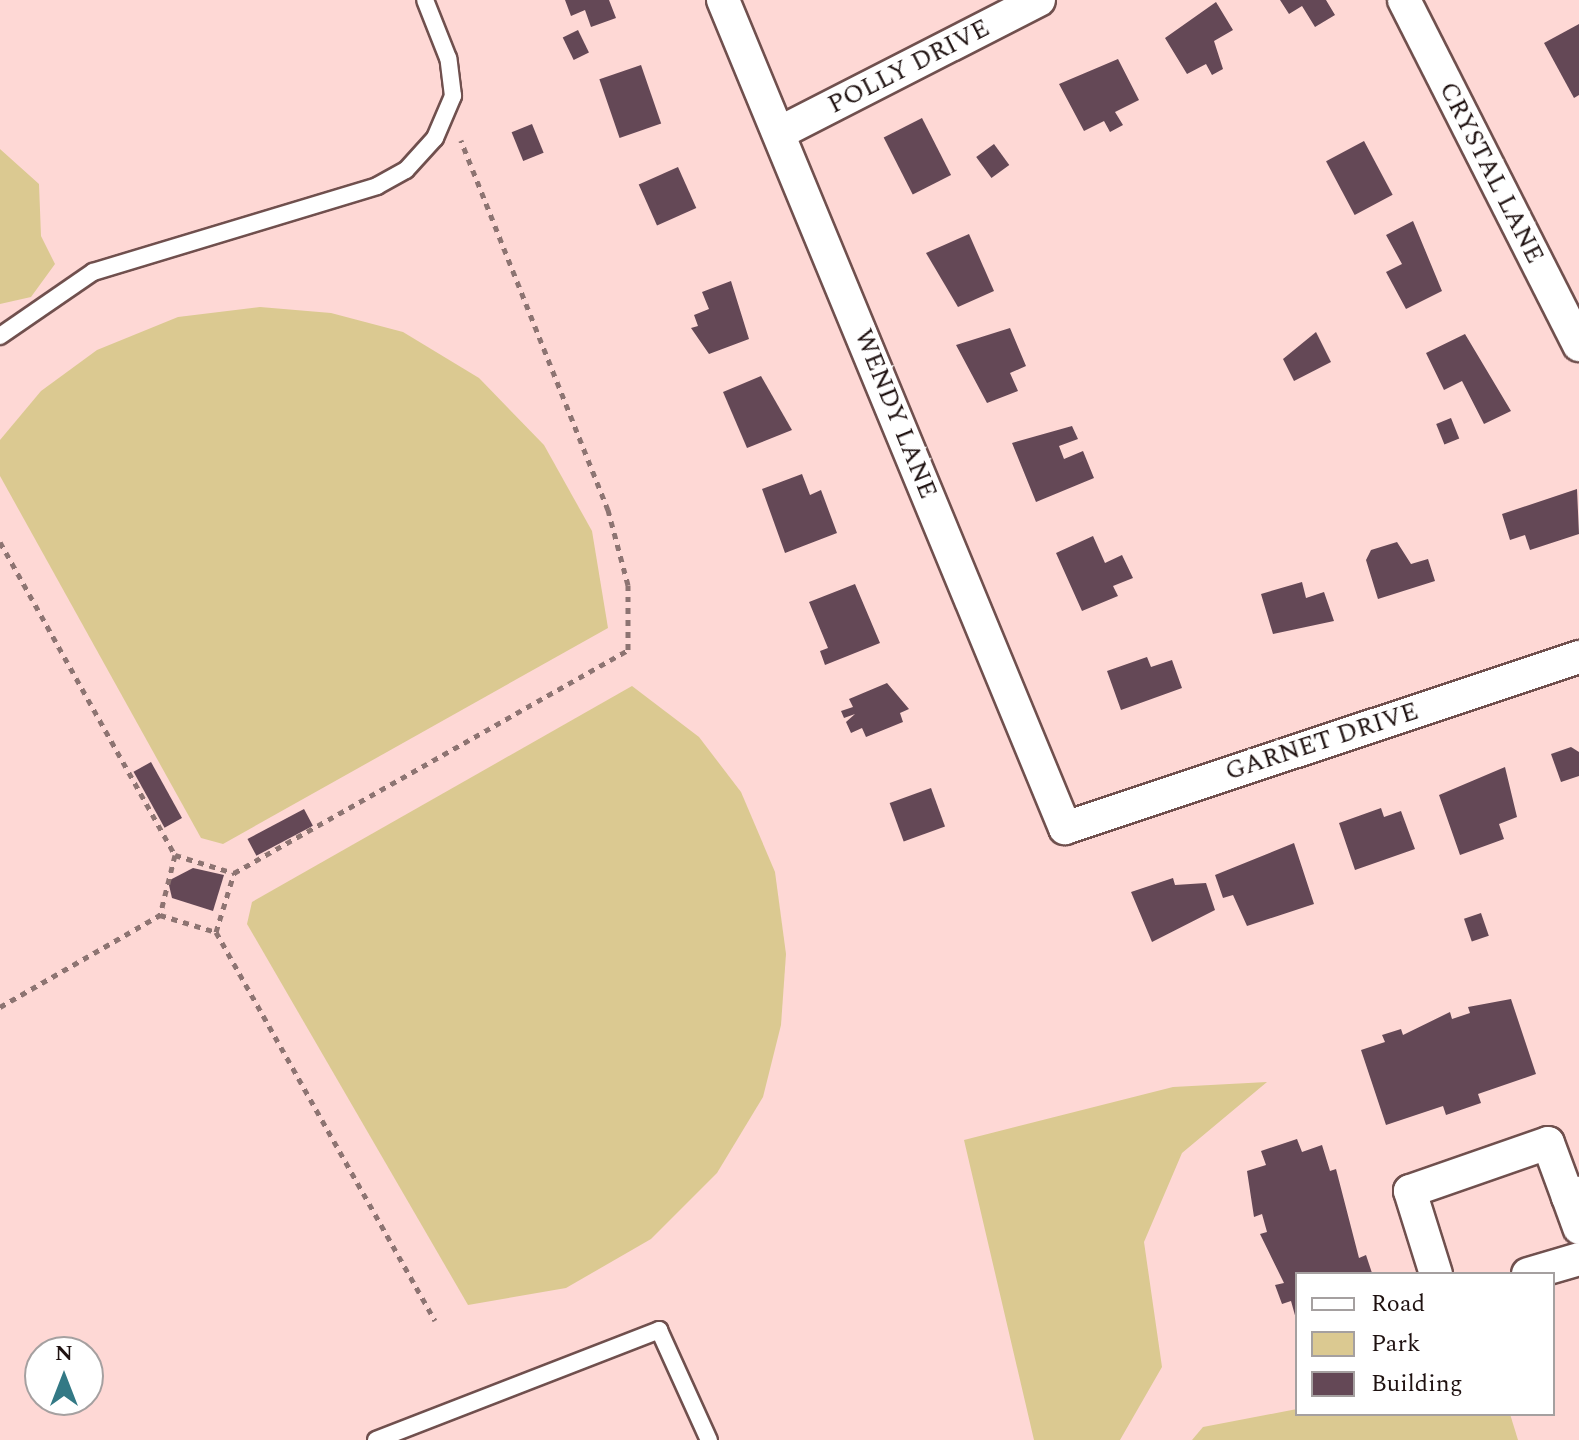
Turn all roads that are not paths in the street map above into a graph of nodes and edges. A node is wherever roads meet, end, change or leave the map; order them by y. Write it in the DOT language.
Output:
graph roads {
  1 [pos="425,0"];
  2 [pos="723,0"];
  3 [pos="1039,0"];
  4 [pos="1404,0"];
  5 [pos="779,133"];
  6 [pos="0,336"];
  7 [pos="1579,345"];
  8 [pos="1579,657"];
  9 [pos="1065,828"];
  10 [pos="1574,1195"];
  11 [pos="1579,1228"];
  12 [pos="1579,1259"];
  13 [pos="1435,1272"];
  14 [pos="1535,1272"];
  15 [pos="376,1440"];
  16 [pos="709,1440"];
  1 -- 6 [label="lane"];
  2 -- 5 [label="street, WENDY LANE"];
  3 -- 5 [label="street, POLLY DRIVE"];
  4 -- 7 [label="street, CRYSTAL LANE"];
  5 -- 9 [label="street, WENDY LANE"];
  8 -- 9 [label="street, GARNET DRIVE"];
  10 -- 11 [label="street"];
  10 -- 13 [label="street"];
  12 -- 14 [label="street"];
  15 -- 16 [label="lane"];
}
